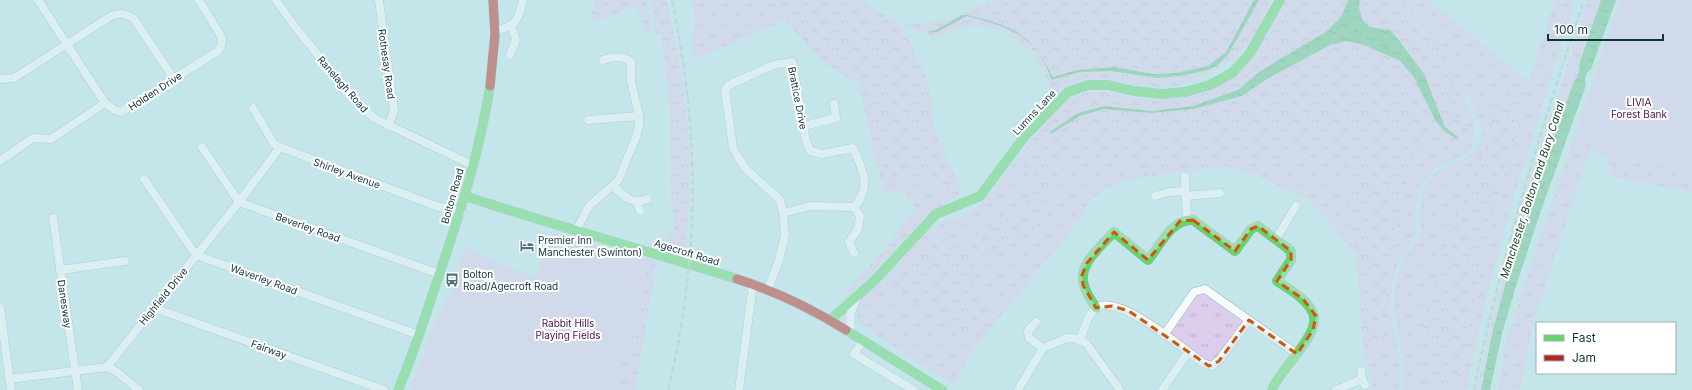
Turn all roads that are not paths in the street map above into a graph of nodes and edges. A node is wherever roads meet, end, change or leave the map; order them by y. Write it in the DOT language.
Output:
graph roads {
  1 [pos="38,0"];
  2 [pos="199,0"];
  3 [pos="276,0"];
  4 [pos="379,0"];
  5 [pos="493,0"];
  6 [pos="523,0"];
  7 [pos="1280,0"];
  8 [pos="511,26"];
  9 [pos="495,31"];
  10 [pos="67,44"];
  11 [pos="510,55"];
  12 [pos="603,60"];
  13 [pos="0,79"];
  14 [pos="174,79"];
  15 [pos="105,103"];
  16 [pos="834,104"];
  17 [pos="253,108"];
  18 [pos="592,110"];
  19 [pos="639,116"];
  20 [pos="388,126"];
  21 [pos="803,126"];
  22 [pos="202,147"];
  23 [pos="280,147"];
  24 [pos="0,161"];
  25 [pos="472,165"];
  26 [pos="1185,177"];
  27 [pos="144,179"];
  28 [pos="613,186"];
  29 [pos="465,193"];
  30 [pos="1220,193"];
  31 [pos="1185,194"];
  32 [pos="1155,196"];
  33 [pos="646,199"];
  34 [pos="239,202"];
  35 [pos="637,202"];
  36 [pos="493,206"];
  37 [pos="1296,206"];
  38 [pos="854,207"];
  39 [pos="640,211"];
  40 [pos="465,213"];
  41 [pos="783,213"];
  42 [pos="52,218"];
  43 [pos="1187,219"];
  44 [pos="576,231"];
  45 [pos="1276,239"];
  46 [pos="854,253"];
  47 [pos="196,255"];
  48 [pos="125,261"];
  49 [pos="60,270"];
  50 [pos="439,274"];
  51 [pos="753,284"];
  52 [pos="768,289"];
  53 [pos="857,297"];
  54 [pos="0,308"];
  55 [pos="154,308"];
  56 [pos="1096,308"];
  57 [pos="830,320"];
  58 [pos="1249,320"];
  59 [pos="1036,322"];
  60 [pos="850,333"];
  61 [pos="1164,334"];
  62 [pos="419,335"];
  63 [pos="1080,339"];
  64 [pos="863,341"];
  65 [pos="1043,348"];
  66 [pos="1188,352"];
  67 [pos="1297,354"];
  68 [pos="107,367"];
  69 [pos="76,372"];
  70 [pos="10,379"];
  71 [pos="1362,379"];
  72 [pos="11,390"];
  73 [pos="78,390"];
  74 [pos="139,390"];
  75 [pos="384,390"];
  76 [pos="398,390"];
  77 [pos="739,390"];
  78 [pos="913,390"];
  79 [pos="942,390"];
  80 [pos="1018,390"];
  81 [pos="1120,390"];
  82 [pos="1162,390"];
  83 [pos="1272,390"];
  84 [pos="1336,390"];
  1 -- 10 [label="street"];
  2 -- 14 [label="street, Holden Drive"];
  3 -- 20 [label="street, Ranelagh Road"];
  4 -- 20 [label="street, Rothesay Road"];
  5 -- 9 [label="street, Bolton Road"];
  6 -- 8 [label="street"];
  7 -- 53 [label="street, Lumns Lane"];
  8 -- 9 [label="street"];
  8 -- 11 [label="street"];
  9 -- 25 [label="street, Bolton Road"];
  10 -- 13 [label="street"];
  10 -- 14 [label="street"];
  10 -- 15 [label="street"];
  12 -- 19 [label="street"];
  14 -- 15 [label="street, Holden Drive"];
  15 -- 24 [label="street"];
  16 -- 21 [label="street"];
  17 -- 23 [label="street, Shirley Avenue"];
  18 -- 19 [label="street"];
  19 -- 28 [label="street"];
  20 -- 25 [label="street, Ranelagh Road"];
  21 -- 38 [label="street, Brattice Drive"];
  21 -- 41 [label="street, Brattice Drive"];
  22 -- 34 [label="street"];
  23 -- 34 [label="street, Highfield Drive"];
  23 -- 40 [label="street, Shirley Avenue"];
  25 -- 29 [label="street, Bolton Road"];
  26 -- 31 [label="street"];
  27 -- 47 [label="street"];
  28 -- 35 [label="street"];
  28 -- 44 [label="street"];
  29 -- 36 [label="street, Agecroft Road"];
  29 -- 40 [label="street, Bolton Road"];
  30 -- 31 [label="street"];
  31 -- 32 [label="street"];
  31 -- 43 [label="street"];
  33 -- 35 [label="street"];
  34 -- 47 [label="street, Highfield Drive"];
  34 -- 50 [label="street, Beverley Road"];
  35 -- 39 [label="street"];
  36 -- 40 [label="street"];
  36 -- 44 [label="street, Agecroft Road"];
  37 -- 45 [label="street"];
  38 -- 41 [label="street"];
  38 -- 46 [label="street"];
  40 -- 50 [label="street, Bolton Road"];
  41 -- 52 [label="street, Brattice Drive"];
  42 -- 49 [label="street, Danesway"];
  43 -- 45 [label="street"];
  43 -- 56 [label="street"];
  44 -- 51 [label="street, Agecroft Road"];
  45 -- 67 [label="street"];
  47 -- 55 [label="street, Highfield Drive"];
  47 -- 62 [label="street, Waverley Road"];
  48 -- 49 [label="street"];
  49 -- 69 [label="street, Danesway"];
  50 -- 62 [label="street, Bolton Road"];
  51 -- 52 [label="street, Agecroft Road"];
  51 -- 77 [label="street"];
  52 -- 57 [label="street, Agecroft Road"];
  53 -- 57 [label="street, Lumns Lane"];
  53 -- 60 [label="street"];
  54 -- 70 [label="street"];
  55 -- 68 [label="street, Highfield Drive"];
  55 -- 75 [label="street, Fairway"];
  56 -- 61 [label="street"];
  56 -- 63 [label="street"];
  57 -- 60 [label="street, Agecroft Road"];
  58 -- 61 [label="street"];
  58 -- 66 [label="street"];
  58 -- 67 [label="street"];
  59 -- 65 [label="street"];
  60 -- 64 [label="street, Agecroft Road"];
  61 -- 66 [label="street"];
  62 -- 76 [label="street, Bolton Road"];
  63 -- 65 [label="street"];
  63 -- 81 [label="street"];
  64 -- 78 [label="street"];
  64 -- 79 [label="street, Agecroft Road"];
  65 -- 80 [label="street"];
  66 -- 82 [label="street"];
  67 -- 83 [label="street"];
  68 -- 69 [label="street"];
  68 -- 74 [label="street"];
  69 -- 70 [label="street"];
  69 -- 73 [label="street, Danesway"];
  70 -- 72 [label="street"];
  71 -- 84 [label="street"];
}
